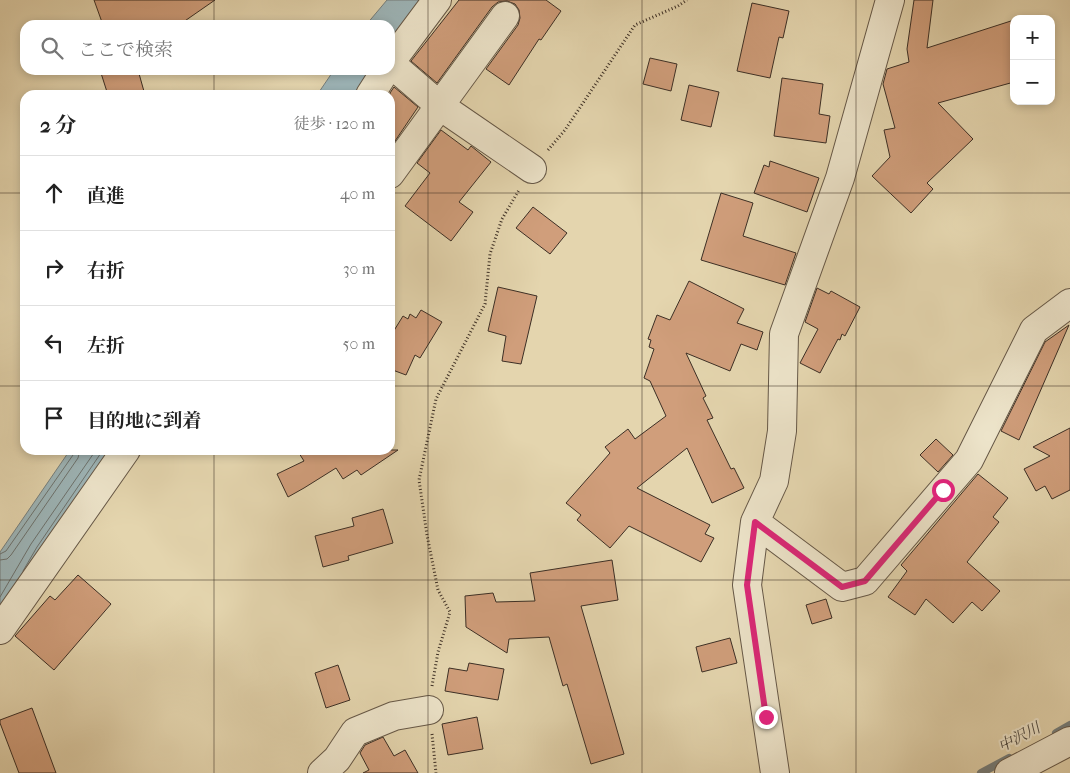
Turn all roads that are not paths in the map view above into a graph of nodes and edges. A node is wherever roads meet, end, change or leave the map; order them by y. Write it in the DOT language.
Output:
graph roads {
  1 [pos="437,0"];
  2 [pos="890,0"];
  3 [pos="504,16"];
  4 [pos="395,56"];
  5 [pos="395,67"];
  6 [pos="383,75"];
  7 [pos="373,90"];
  8 [pos="440,106"];
  9 [pos="395,167"];
  10 [pos="532,169"];
  11 [pos="1070,303"];
  12 [pos="122,455"];
  13 [pos="755,522"];
  14 [pos="0,630"];
  15 [pos="429,710"];
  16 [pos="1070,741"];
  17 [pos="322,773"];
  18 [pos="775,773"];
  19 [pos="1008,773"];
  1 -- 4 [label="street"];
  2 -- 13 [label="street"];
  3 -- 8 [label="street"];
  5 -- 8 [label="street"];
  6 -- 7 [label="street"];
  8 -- 9 [label="street"];
  8 -- 10 [label="street"];
  11 -- 13 [label="street"];
  12 -- 14 [label="street"];
  13 -- 18 [label="street"];
  15 -- 17 [label="street"];
  16 -- 19 [label="street"];
}
